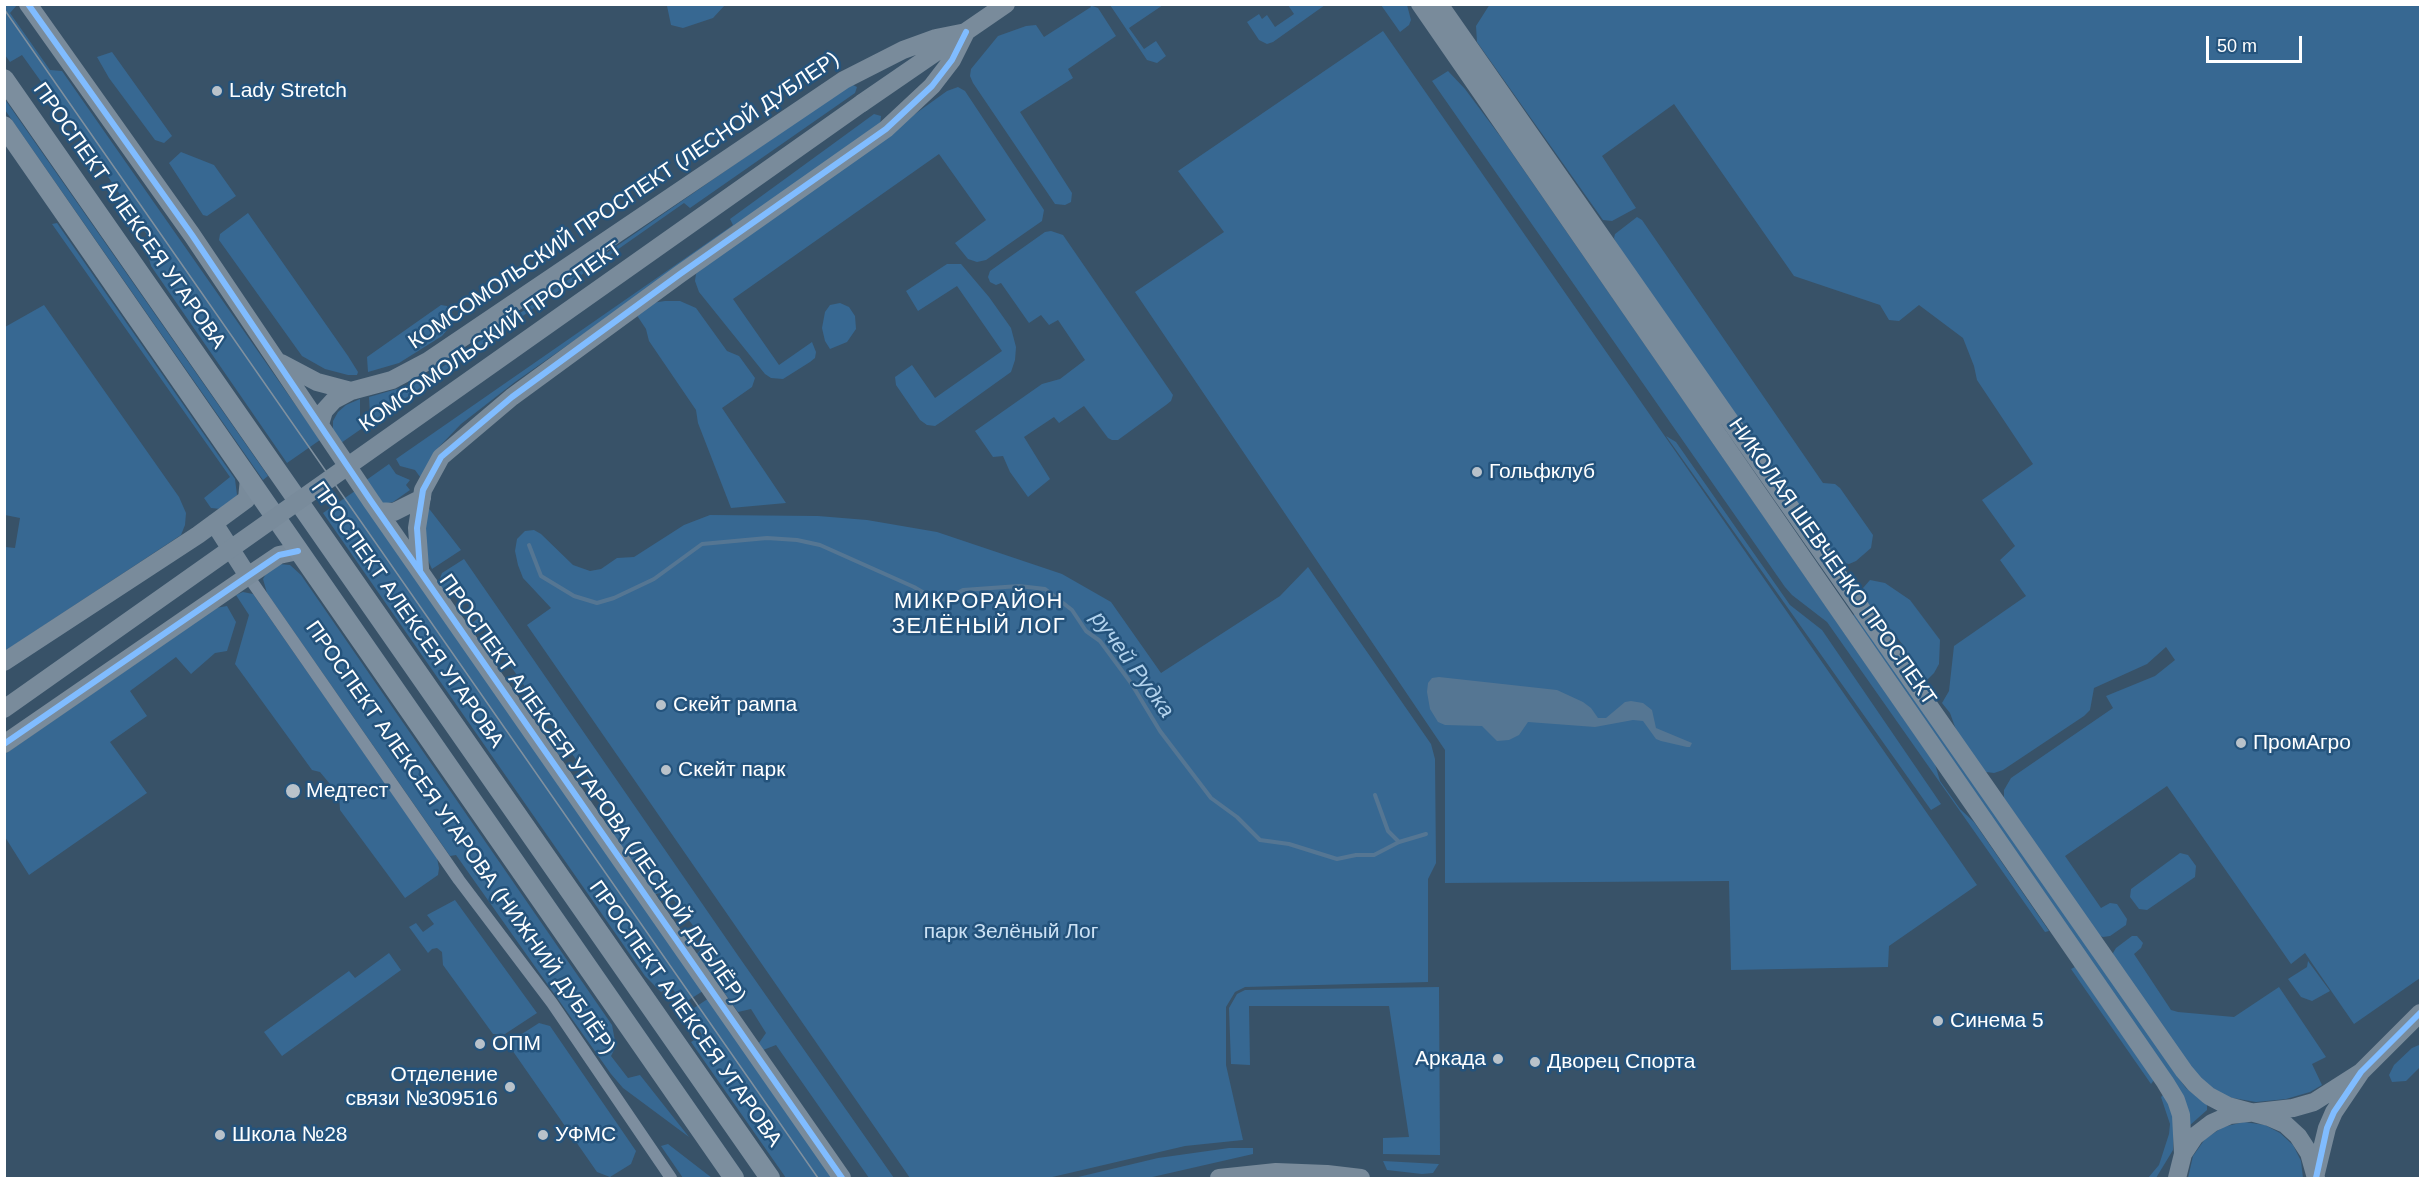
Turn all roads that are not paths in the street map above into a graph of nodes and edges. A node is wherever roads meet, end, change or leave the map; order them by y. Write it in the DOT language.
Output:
graph roads {
  1 [pos="28,4"];
  2 [pos="1006,4"];
  3 [pos="1420,4"];
  4 [pos="1439,4"];
  5 [pos="966,32"];
  6 [pos="4,79"];
  7 [pos="4,126"];
  8 [pos="277,361"];
  9 [pos="351,391"];
  10 [pos="320,424"];
  11 [pos="249,478"];
  12 [pos="422,498"];
  13 [pos="378,511"];
  14 [pos="214,524"];
  15 [pos="298,551"];
  16 [pos="420,570"];
  17 [pos="248,576"];
  18 [pos="1842,581"];
  19 [pos="1826,591"];
  20 [pos="4,662"];
  21 [pos="4,709"];
  22 [pos="4,744"];
  23 [pos="2421,1013"];
  24 [pos="2361,1072"];
  25 [pos="2252,1113"];
  26 [pos="2183,1154"];
  27 [pos="2176,1178"];
  28 [pos="2316,1178"];
  29 [pos="671,1179"];
  30 [pos="734,1179"];
  31 [pos="770,1179"];
  32 [pos="842,1179"];
  33 [pos="1219,1179"];
  34 [pos="1361,1179"];
  1 -- 8 [label="main road, ПРОСПЕКТ АЛЕКСЕЯ УГАРОВА (ЛЕСНОЙ ДУБЛЁР)"];
  2 -- 5 [label="main road, КОМСОМОЛЬСКИЙ ПРОСПЕКТ"];
  3 -- 19 [label="main road, НИКОЛАЯ ШЕВЧЕНКО ПРОСПЕКТ"];
  4 -- 18 [label="main road, НИКОЛАЯ ШЕВЧЕНКО ПРОСПЕКТ"];
  5 -- 9 [label="main road, КОМСОМОЛЬСКИЙ ПРОСПЕКТ (ЛЕСНОЙ ДУБЛЕР)"];
  5 -- 12 [label="main road"];
  5 -- 21 [label="main road, КОМСОМОЛЬСКИЙ ПРОСПЕКТ, bridge"];
  6 -- 31 [label="main road, ПРОСПЕКТ АЛЕКСЕЯ УГАРОВА"];
  7 -- 11 [label="main road"];
  8 -- 9 [label="main road"];
  8 -- 10 [label="main road, ПРОСПЕКТ АЛЕКСЕЯ УГАРОВА (ЛЕСНОЙ ДУБЛЁР)"];
  9 -- 10 [label="main road, КОМСОМОЛЬСКИЙ ПРОСПЕКТ (ЛЕСНОЙ ДУБЛЕР)"];
  10 -- 13 [label="main road, ПРОСПЕКТ АЛЕКСЕЯ УГАРОВА (ЛЕСНОЙ ДУБЛЁР)"];
  11 -- 14 [label="main road"];
  11 -- 15 [label="main road"];
  12 -- 13 [label="main road"];
  12 -- 16 [label="main road"];
  13 -- 16 [label="main road, ПРОСПЕКТ АЛЕКСЕЯ УГАРОВА (ЛЕСНОЙ ДУБЛЁР)"];
  14 -- 17 [label="main road, ПРОСПЕКТ АЛЕКСЕЯ УГАРОВА (НИЖНИЙ ДУБЛЁР)"];
  14 -- 20 [label="main road"];
  15 -- 17 [label="main road"];
  15 -- 30 [label="main road"];
  16 -- 32 [label="main road, ПРОСПЕКТ АЛЕКСЕЯ УГАРОВА (ЛЕСНОЙ ДУБЛЁР)"];
  17 -- 22 [label="main road"];
  17 -- 29 [label="street, ПРОСПЕКТ АЛЕКСЕЯ УГАРОВА (НИЖНИЙ ДУБЛЁР)"];
  18 -- 19 [label="main road"];
  18 -- 25 [label="main road, НИКОЛАЯ ШЕВЧЕНКО ПРОСПЕКТ"];
  19 -- 26 [label="main road, НИКОЛАЯ ШЕВЧЕНКО ПРОСПЕКТ"];
  23 -- 24 [label="main road"];
  24 -- 25 [label="main road"];
  24 -- 28 [label="main road"];
  25 -- 26 [label="main road"];
  25 -- 28 [label="main road, НИКОЛАЯ ШЕВЧЕНКО ПРОСПЕКТ"];
  26 -- 27 [label="main road"];
  33 -- 34 [label="main road"];
}
